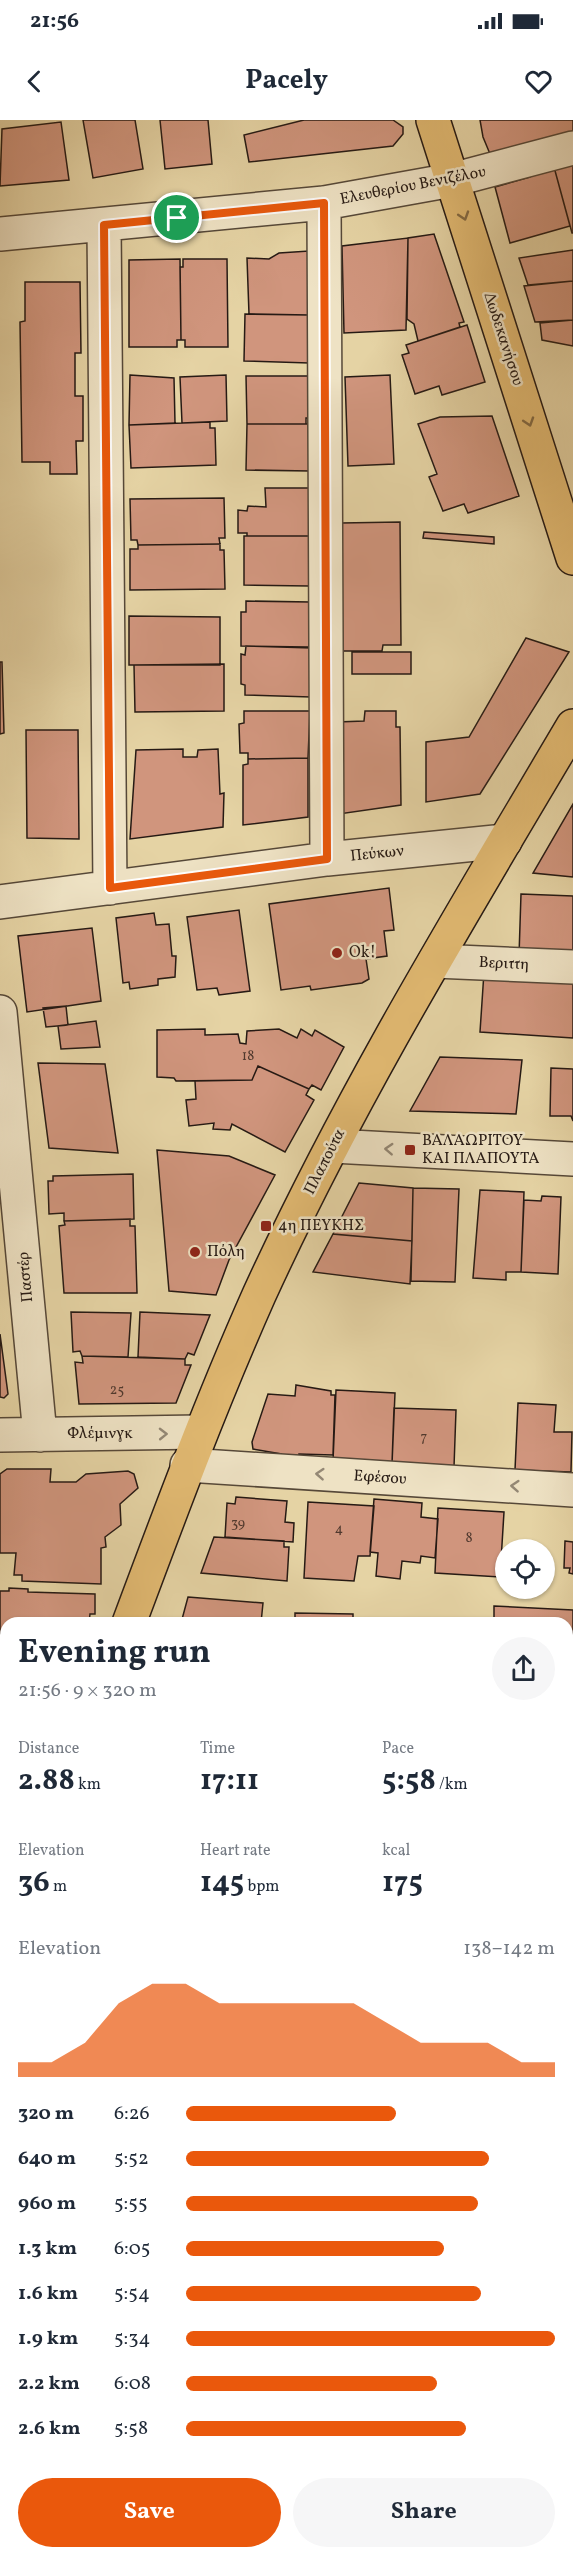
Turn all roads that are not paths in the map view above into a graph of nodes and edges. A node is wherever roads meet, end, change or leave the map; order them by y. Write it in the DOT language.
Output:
graph roads {
  1 [pos="433,120"];
  2 [pos="573,148"];
  3 [pos="452,180"];
  4 [pos="324,203"];
  5 [pos="104,225"];
  6 [pos="0,234"];
  7 [pos="573,558"];
  8 [pos="573,726"];
  9 [pos="505,841"];
  10 [pos="327,859"];
  11 [pos="110,888"];
  12 [pos="0,902"];
  13 [pos="435,961"];
  14 [pos="573,968"];
  15 [pos="0,1012"];
  16 [pos="333,1146"];
  17 [pos="573,1159"];
  18 [pos="8,1175"];
  19 [pos="200,1432"];
  20 [pos="0,1435"];
  21 [pos="40,1435"];
  22 [pos="188,1465"];
  23 [pos="573,1490"];
  24 [pos="131,1617"];
  1 -- 3 [label="main road, Δωδεκανήσου"];
  2 -- 3 [label="street, Ελευθερίου Βενιζέλου"];
  3 -- 4 [label="street, Ελευθερίου Βενιζέλου"];
  3 -- 7 [label="main road, Δωδεκανήσου, one-way"];
  4 -- 5 [label="street, Ελευθερίου Βενιζέλου"];
  4 -- 10 [label="street"];
  5 -- 6 [label="street, Ελευθερίου Βενιζέλου"];
  5 -- 11 [label="street"];
  8 -- 9 [label="main road, Πλαπούτα"];
  9 -- 10 [label="street, Πεύκων"];
  9 -- 13 [label="main road, Πλαπούτα"];
  10 -- 11 [label="street, Πεύκων"];
  11 -- 12 [label="street, Πεύκων"];
  13 -- 14 [label="street, Βεριττη"];
  13 -- 16 [label="main road, Πλαπούτα"];
  15 -- 18 [label="street, Παστέρ"];
  17 -- 16 [label="street, one-way"];
  16 -- 19 [label="main road, Πλαπούτα"];
  18 -- 21 [label="street, Παστέρ"];
  21 -- 19 [label="street, Φλέμινγκ, one-way"];
  19 -- 22 [label="main road, Πλαπούτα"];
  20 -- 21 [label="street, Φλέμινγκ"];
  23 -- 22 [label="street, Εφέσου, one-way"];
  22 -- 24 [label="main road, Πλαπούτα"];
}
